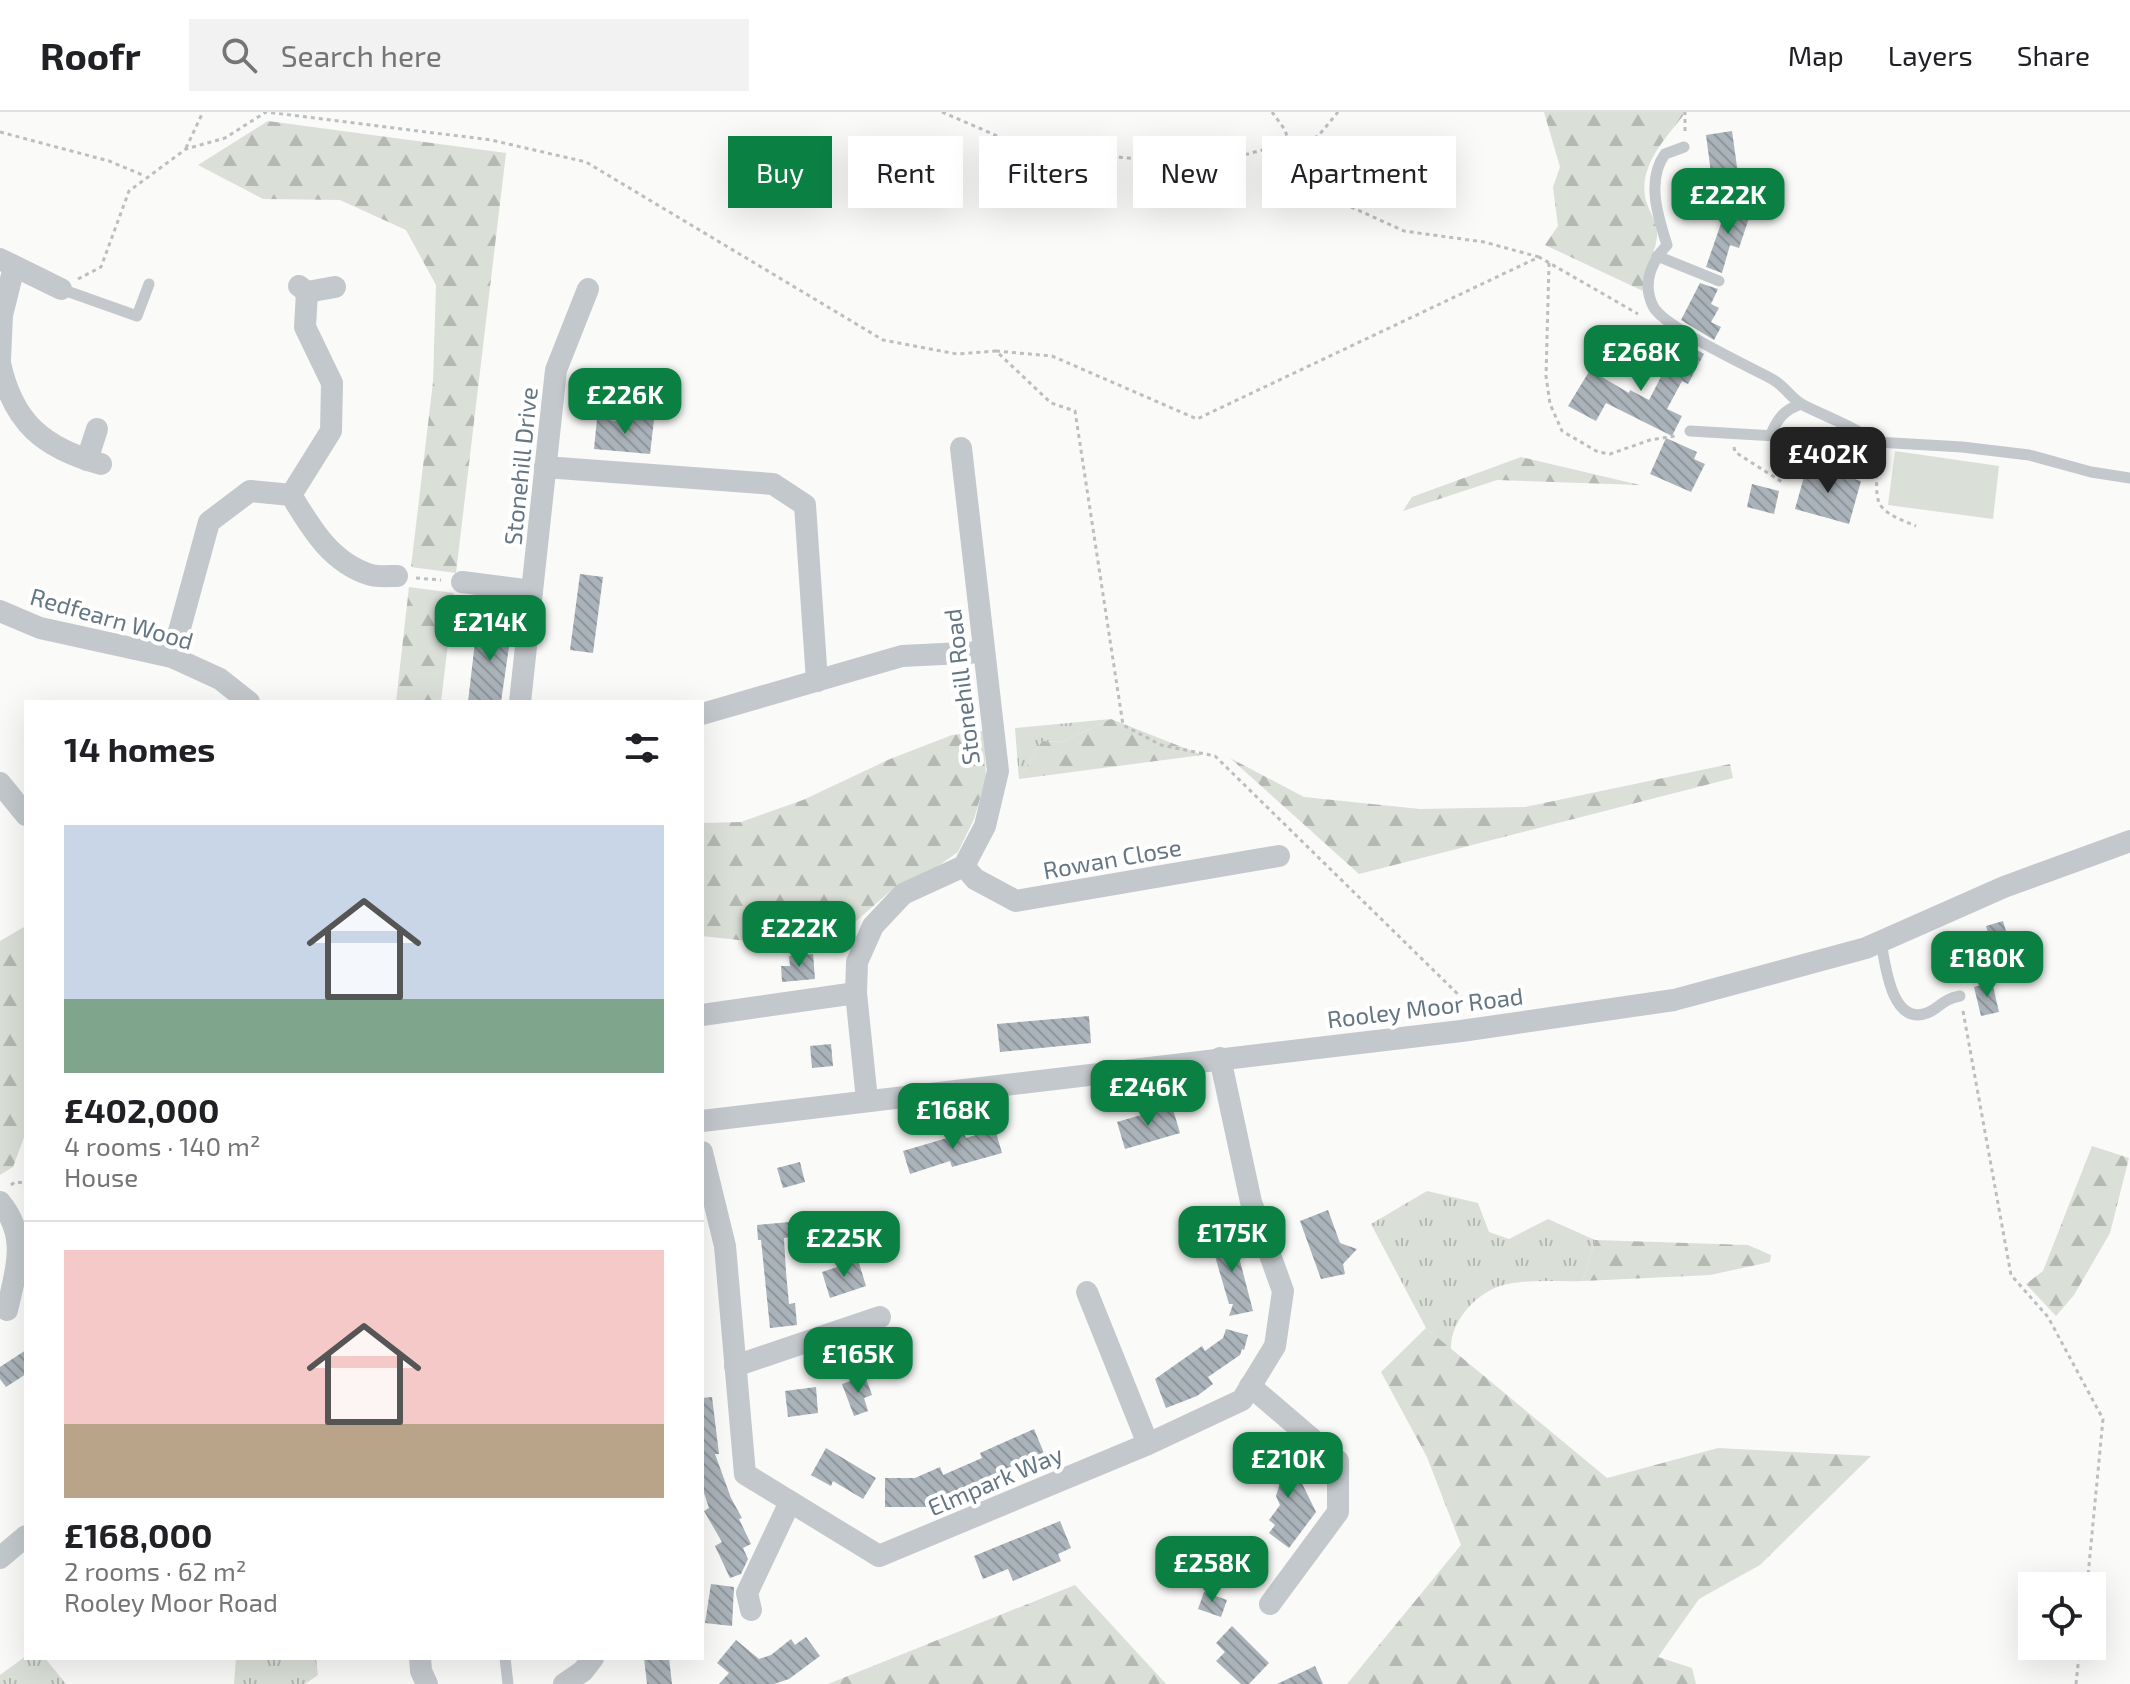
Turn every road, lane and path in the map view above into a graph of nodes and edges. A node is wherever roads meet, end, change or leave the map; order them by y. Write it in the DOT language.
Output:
graph roads {
  1 [pos="203,112"];
  2 [pos="942,112"];
  3 [pos="1272,112"];
  4 [pos="1338,112"];
  5 [pos="1685,112"];
  6 [pos="0,132"];
  7 [pos="1287,136"];
  8 [pos="1318,136"];
  9 [pos="1684,147"];
  10 [pos="186,149"];
  11 [pos="1262,150"];
  12 [pos="147,176"];
  13 [pos="1353,208"];
  14 [pos="1657,256"];
  15 [pos="1539,257"];
  16 [pos="7,263"];
  17 [pos="1549,263"];
  18 [pos="1719,281"];
  19 [pos="149,284"];
  20 [pos="335,287"];
  21 [pos="61,289"];
  22 [pos="588,289"];
  23 [pos="1659,316"];
  24 [pos="996,351"];
  25 [pos="0,361"];
  26 [pos="1801,404"];
  27 [pos="97,429"];
  28 [pos="1690,431"];
  29 [pos="1732,432"];
  30 [pos="1771,434"];
  31 [pos="1875,442"];
  32 [pos="961,448"];
  33 [pos="545,467"];
  34 [pos="2130,478"];
  35 [pos="1782,482"];
  36 [pos="291,495"];
  37 [pos="1916,526"];
  38 [pos="397,576"];
  39 [pos="462,582"];
  40 [pos="532,591"];
  41 [pos="2,617"];
  42 [pos="983,652"];
  43 [pos="172,657"];
  44 [pos="817,681"];
  45 [pos="246,700"];
  46 [pos="520,700"];
  47 [pos="704,713"];
  48 [pos="0,783"];
  49 [pos="24,813"];
  50 [pos="2130,841"];
  51 [pos="1279,856"];
  52 [pos="964,866"];
  53 [pos="1881,942"];
  54 [pos="856,993"];
  55 [pos="1960,996"];
  56 [pos="704,1015"];
  57 [pos="1491,1026"];
  58 [pos="1220,1058"];
  59 [pos="867,1100"];
  60 [pos="704,1121"];
  61 [pos="704,1160"];
  62 [pos="0,1202"];
  63 [pos="23,1248"];
  64 [pos="1087,1292"];
  65 [pos="11,1307"];
  66 [pos="880,1317"];
  67 [pos="735,1366"];
  68 [pos="1250,1386"];
  69 [pos="1148,1444"];
  70 [pos="790,1502"];
  71 [pos="24,1538"];
  72 [pos="0,1558"];
  73 [pos="2088,1572"];
  74 [pos="1270,1604"];
  75 [pos="751,1610"];
  76 [pos="420,1660"];
  77 [pos="505,1660"];
  78 [pos="591,1660"];
  79 [pos="2079,1660"];
  80 [pos="427,1684"];
  81 [pos="508,1684"];
  82 [pos="564,1684"];
  83 [pos="2076,1684"];
  1 -- 10 [label="path"];
  2 -- 11 [label="path"];
  3 -- 7 [label="path"];
  4 -- 8 [label="path"];
  5 -- 9 [label="path"];
  6 -- 12 [label="path"];
  9 -- 14 [label="lane"];
  10 -- 12 [label="path"];
  10 -- 24 [label="path"];
  12 -- 21 [label="path"];
  13 -- 15 [label="path"];
  14 -- 18 [label="lane"];
  14 -- 23 [label="lane"];
  15 -- 17 [label="path"];
  15 -- 24 [label="path"];
  16 -- 21 [label="street"];
  16 -- 25 [label="street"];
  17 -- 23 [label="path"];
  17 -- 28 [label="path"];
  19 -- 21 [label="lane"];
  20 -- 36 [label="street"];
  22 -- 33 [label="street, Stonehill Drive"];
  23 -- 26 [label="lane"];
  24 -- 57 [label="path"];
  25 -- 27 [label="street"];
  26 -- 30 [label="lane"];
  26 -- 31 [label="lane"];
  28 -- 29 [label="lane"];
  29 -- 30 [label="lane"];
  29 -- 35 [label="path"];
  30 -- 31 [label="lane"];
  31 -- 34 [label="lane"];
  31 -- 37 [label="path"];
  32 -- 42 [label="street, Stonehill Road"];
  33 -- 40 [label="street, Stonehill Drive"];
  33 -- 44 [label="street"];
  36 -- 38 [label="street"];
  36 -- 43 [label="street"];
  38 -- 39 [label="path"];
  39 -- 40 [label="street"];
  40 -- 46 [label="street, Stonehill Drive"];
  41 -- 43 [label="street, Redfearn Wood"];
  42 -- 44 [label="street"];
  42 -- 52 [label="street, Stonehill Road"];
  43 -- 45 [label="street, Redfearn Wood"];
  44 -- 47 [label="street"];
  48 -- 49 [label="street"];
  50 -- 53 [label="street, Rooley Moor Road"];
  51 -- 52 [label="street, Rowan Close"];
  52 -- 54 [label="street"];
  53 -- 55 [label="lane"];
  53 -- 57 [label="street, Rooley Moor Road"];
  54 -- 56 [label="street"];
  54 -- 59 [label="street"];
  55 -- 73 [label="path"];
  57 -- 58 [label="street, Rooley Moor Road"];
  58 -- 59 [label="street, Rooley Moor Road"];
  58 -- 68 [label="street, Elmpark Way"];
  59 -- 60 [label="street, Rooley Moor Road"];
  61 -- 67 [label="street, Elmpark Way"];
  62 -- 63 [label="street"];
  63 -- 65 [label="street"];
  64 -- 69 [label="street"];
  66 -- 67 [label="street"];
  67 -- 70 [label="street, Elmpark Way"];
  68 -- 69 [label="street, Elmpark Way"];
  68 -- 74 [label="street"];
  69 -- 70 [label="street, Elmpark Way"];
  70 -- 75 [label="street"];
  71 -- 72 [label="street"];
  76 -- 80 [label="street"];
  77 -- 81 [label="lane"];
  78 -- 82 [label="street"];
  79 -- 83 [label="path"];
}
